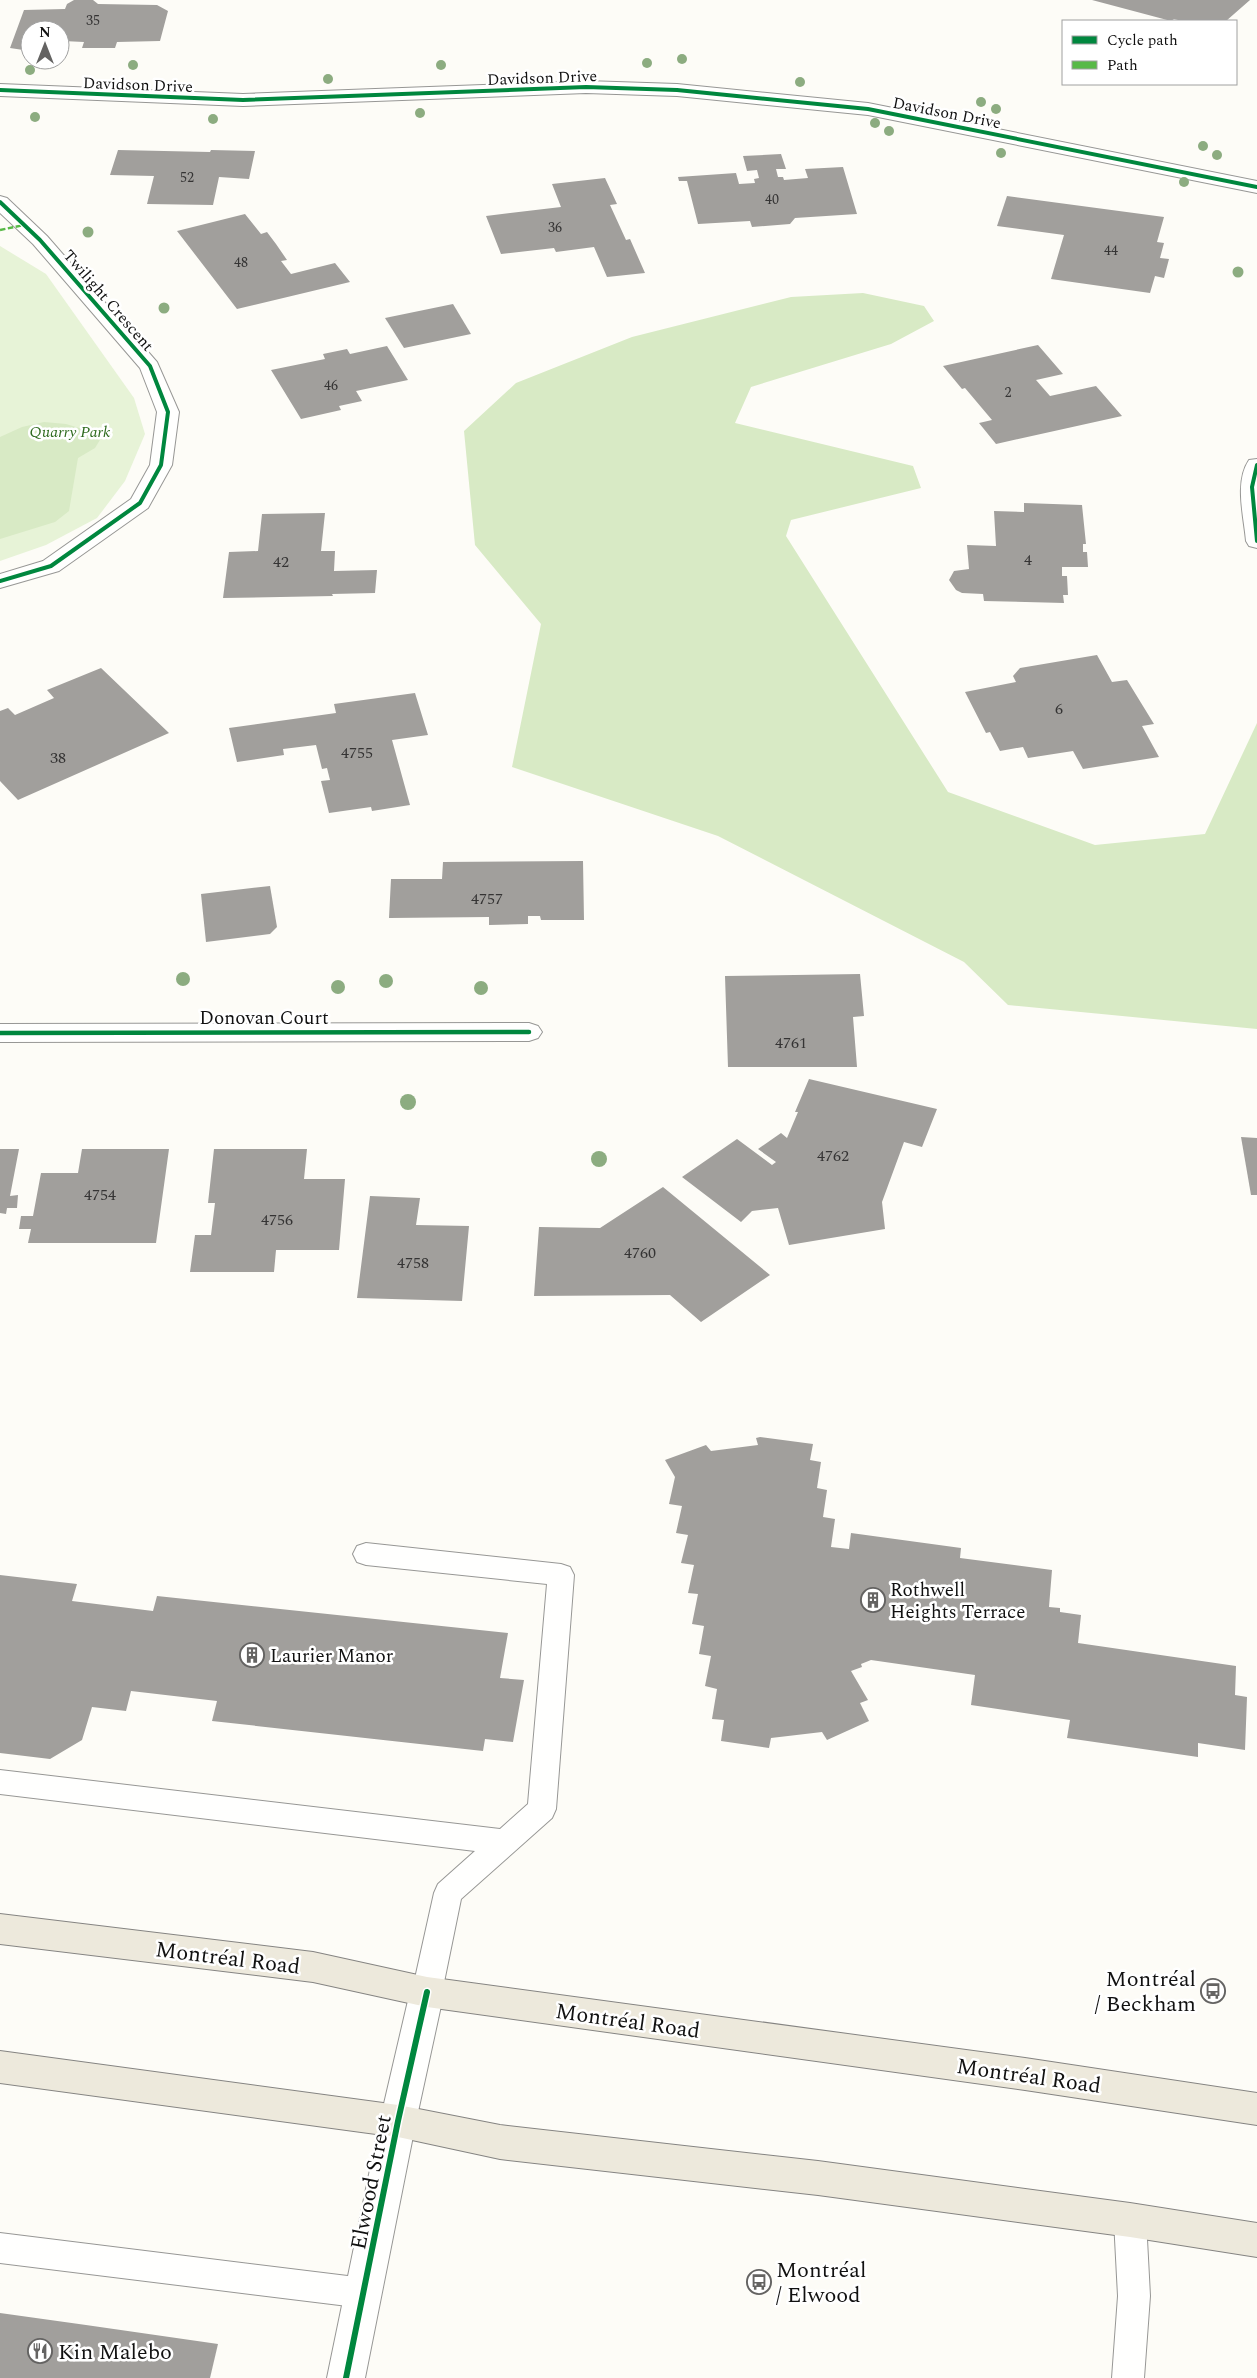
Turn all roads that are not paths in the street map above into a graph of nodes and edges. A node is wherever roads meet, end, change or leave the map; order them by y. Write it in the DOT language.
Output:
graph roads {
  1 [pos="0,90"];
  2 [pos="1257,187"];
  3 [pos="0,202"];
  4 [pos="1257,465"];
  5 [pos="1257,541"];
  6 [pos="0,581"];
  7 [pos="0,1032"];
  8 [pos="529,1032"];
  9 [pos="366,1554"];
  10 [pos="0,1782"];
  11 [pos="506,1842"];
  12 [pos="0,1928"];
  13 [pos="427,1992"];
  14 [pos="0,2067"];
  15 [pos="1257,2109"];
  16 [pos="398,2120"];
  17 [pos="1130,2220"];
  18 [pos="1257,2240"];
  19 [pos="0,2248"];
  20 [pos="364,2293"];
  21 [pos="346,2378"];
  22 [pos="1128,2378"];
  1 -- 2 [label="street, Davidson Drive"];
  3 -- 6 [label="street, Twilight Crescent"];
  4 -- 5 [label="street"];
  7 -- 8 [label="street, Donovan Court"];
  9 -- 11 [label="lane"];
  10 -- 11 [label="lane"];
  11 -- 13 [label="lane"];
  12 -- 13 [label="main road, Montréal Road"];
  13 -- 15 [label="main road, Montréal Road"];
  13 -- 16 [label="street, Elwood Street"];
  14 -- 16 [label="main road"];
  16 -- 17 [label="main road"];
  16 -- 20 [label="street, Elwood Street"];
  17 -- 18 [label="main road"];
  17 -- 22 [label="lane"];
  19 -- 20 [label="lane"];
  20 -- 21 [label="street, Elwood Street"];
}
